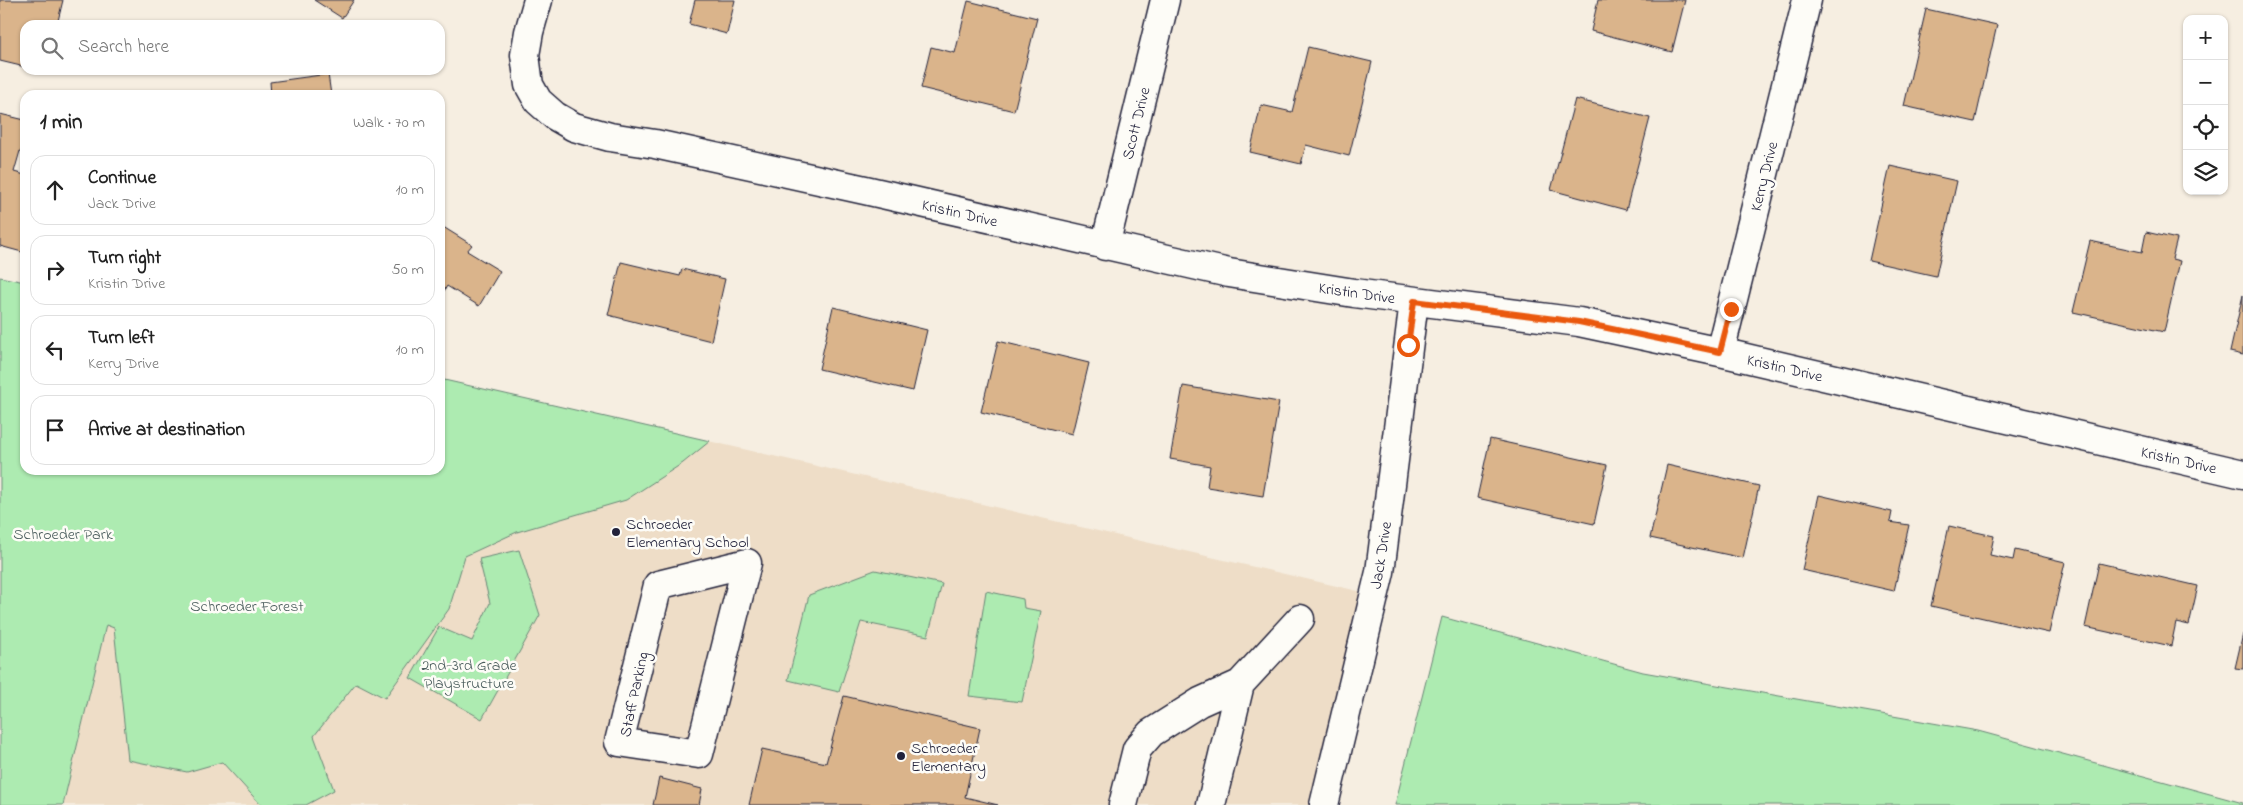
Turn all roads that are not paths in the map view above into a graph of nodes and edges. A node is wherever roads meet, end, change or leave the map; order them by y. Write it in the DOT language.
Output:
graph roads {
  1 [pos="538,0"];
  2 [pos="1165,0"];
  3 [pos="1807,0"];
  4 [pos="1106,246"];
  5 [pos="1414,301"];
  6 [pos="1720,352"];
  7 [pos="2243,474"];
  8 [pos="747,563"];
  9 [pos="1300,619"];
  10 [pos="1240,684"];
  11 [pos="1122,805"];
  12 [pos="1211,805"];
  13 [pos="1324,805"];
  1 -- 4 [label="street, Kristin Drive"];
  2 -- 4 [label="street, Scott Drive"];
  3 -- 6 [label="street, Kerry Drive"];
  4 -- 5 [label="street, Kristin Drive"];
  5 -- 6 [label="street, Kristin Drive"];
  5 -- 13 [label="street, Jack Drive"];
  6 -- 7 [label="street, Kristin Drive"];
  8 -- 8 [label="street, Staff Parking"];
  9 -- 10 [label="street"];
  10 -- 11 [label="street"];
  10 -- 12 [label="street"];
}
